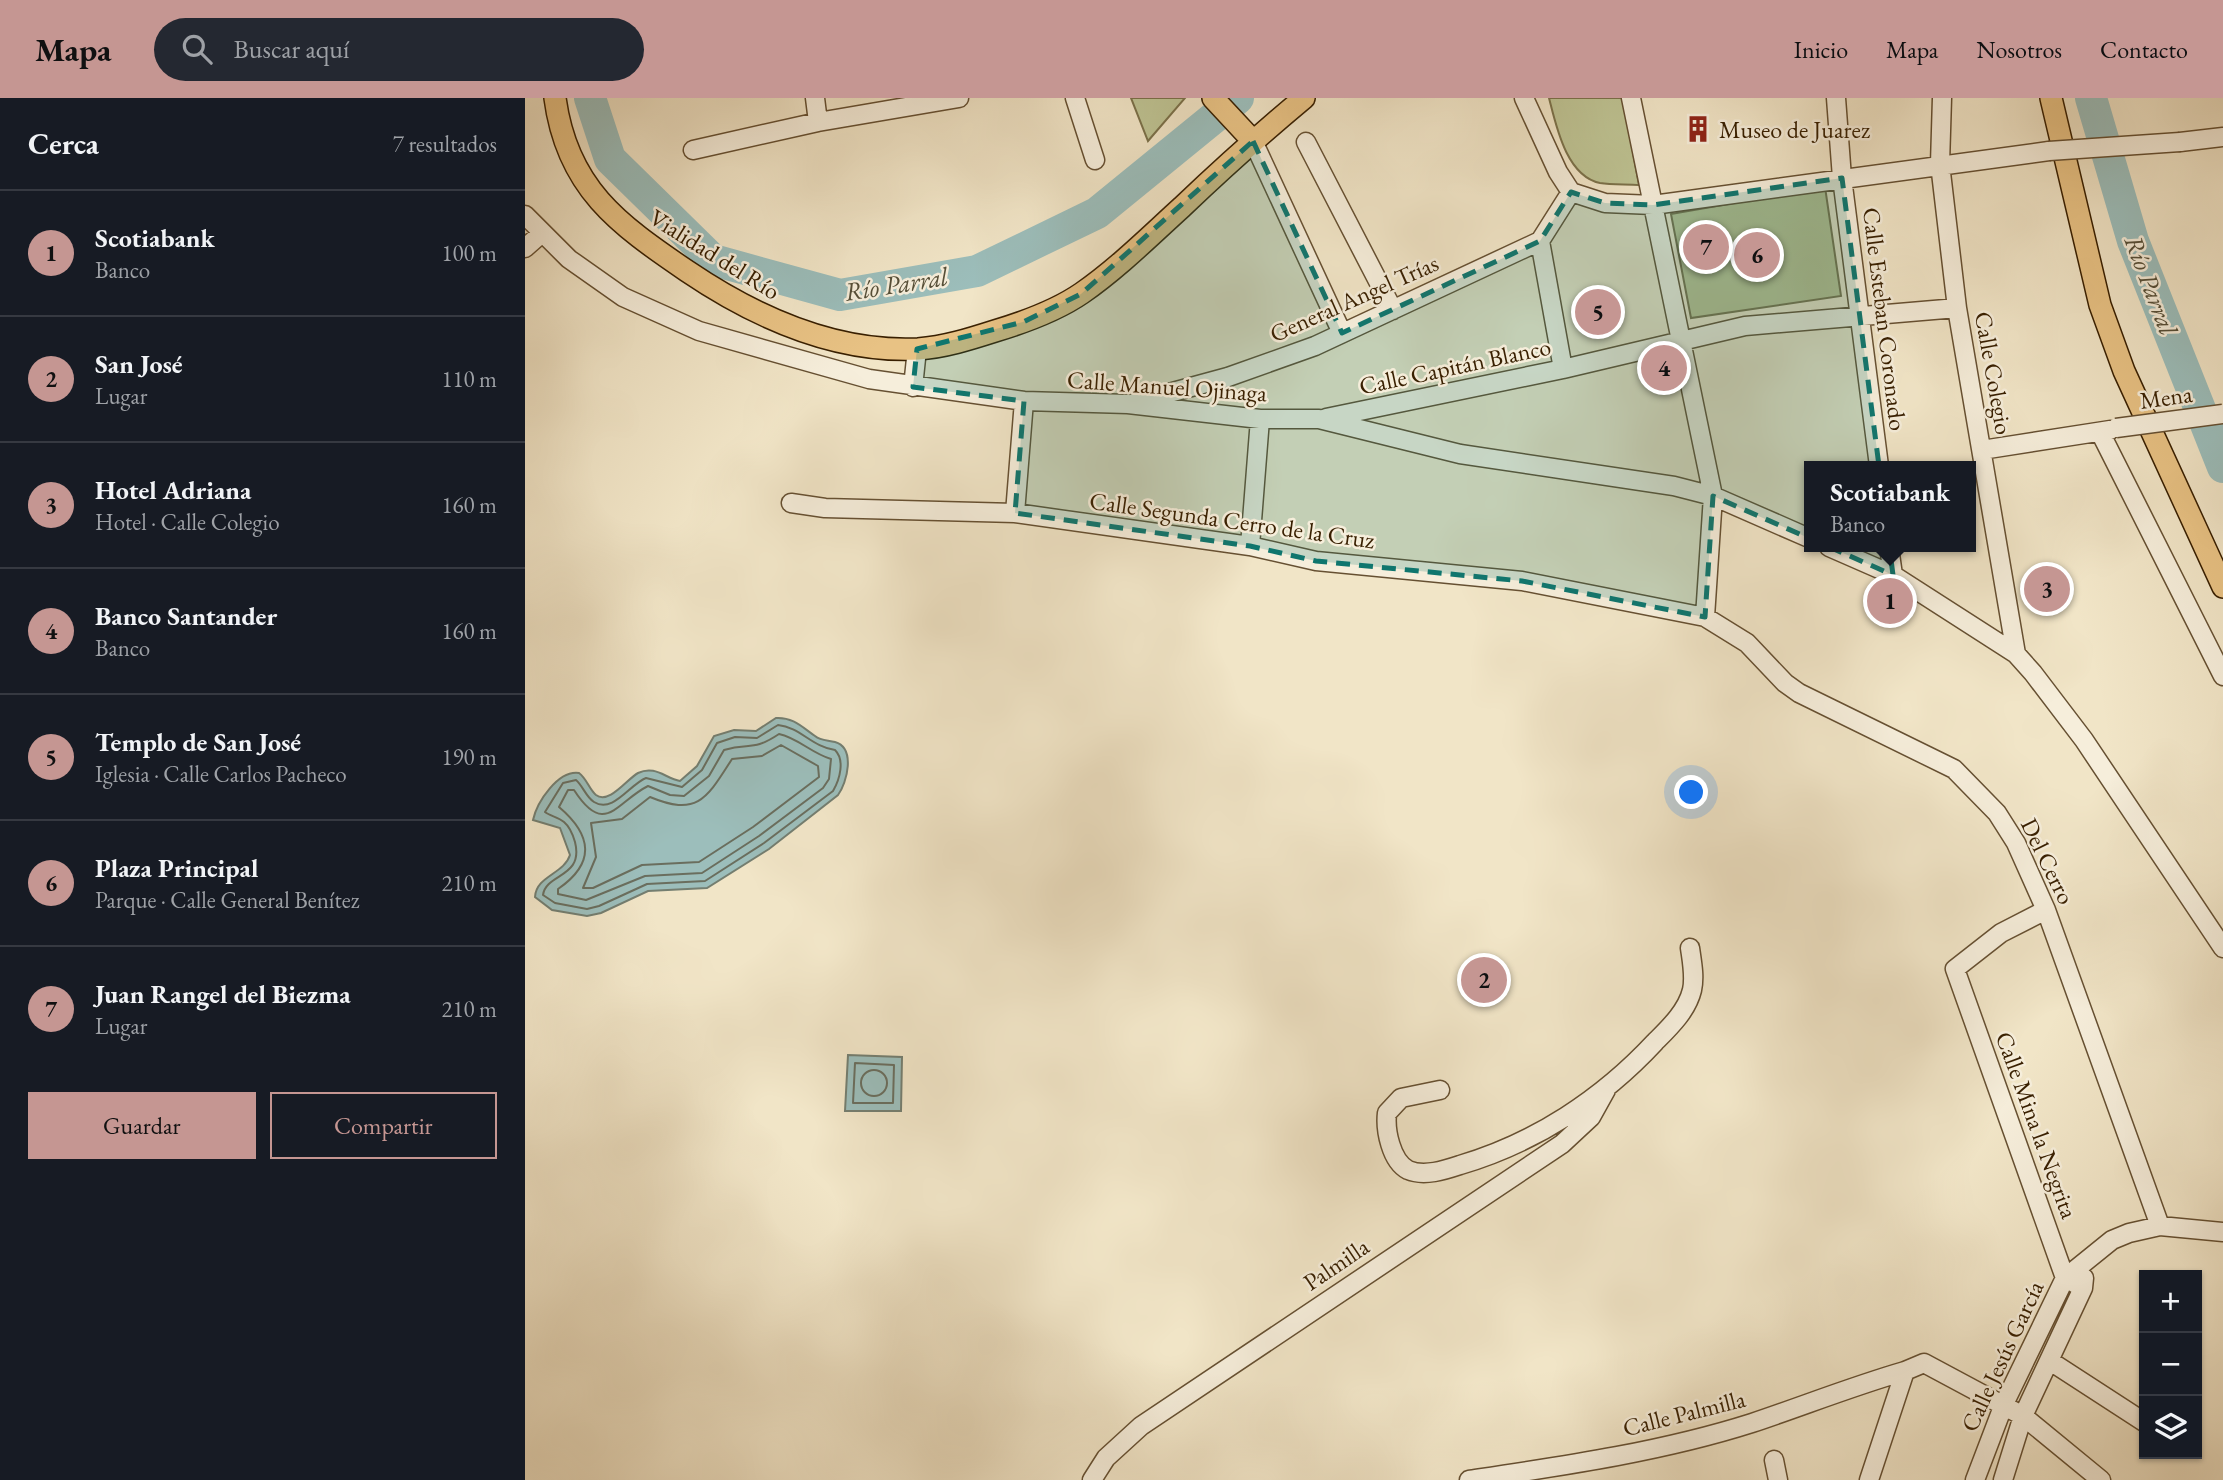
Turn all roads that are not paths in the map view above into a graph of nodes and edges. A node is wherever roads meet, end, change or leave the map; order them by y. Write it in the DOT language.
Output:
graph roads {
  1 [pos="555,98"];
  2 [pos="815,98"];
  3 [pos="959,98"];
  4 [pos="1075,98"];
  5 [pos="1213,98"];
  6 [pos="1304,98"];
  7 [pos="1524,98"];
  8 [pos="1631,98"];
  9 [pos="1836,98"];
  10 [pos="1942,98"];
  11 [pos="2051,98"];
  12 [pos="818,122"];
  13 [pos="1245,133"];
  14 [pos="2223,137"];
  15 [pos="1306,142"];
  16 [pos="693,150"];
  17 [pos="1095,160"];
  18 [pos="1940,164"];
  19 [pos="1842,178"];
  20 [pos="1571,192"];
  21 [pos="1653,205"];
  22 [pos="525,215"];
  23 [pos="542,233"];
  24 [pos="1540,241"];
  25 [pos="525,248"];
  26 [pos="1957,308"];
  27 [pos="1393,310"];
  28 [pos="1860,318"];
  29 [pos="1342,333"];
  30 [pos="1682,341"];
  31 [pos="917,349"];
  32 [pos="1563,369"];
  33 [pos="913,387"];
  34 [pos="1024,401"];
  35 [pos="1128,404"];
  36 [pos="2223,414"];
  37 [pos="1260,419"];
  38 [pos="1319,419"];
  39 [pos="2108,430"];
  40 [pos="1982,450"];
  41 [pos="1878,461"];
  42 [pos="1713,496"];
  43 [pos="791,503"];
  44 [pos="1015,513"];
  45 [pos="1804,536"];
  46 [pos="1250,546"];
  47 [pos="1840,552"];
  48 [pos="1890,552"];
  49 [pos="1893,575"];
  50 [pos="2223,587"];
  51 [pos="1705,617"];
  52 [pos="2016,654"];
  53 [pos="2223,676"];
  54 [pos="2046,910"];
  55 [pos="1690,948"];
  56 [pos="2223,948"];
  57 [pos="1440,1090"];
  58 [pos="1606,1090"];
  59 [pos="2160,1226"];
  60 [pos="2223,1232"];
  61 [pos="2085,1261"];
  62 [pos="2065,1278"];
  63 [pos="2083,1288"];
  64 [pos="2050,1361"];
  65 [pos="1908,1369"];
  66 [pos="2004,1404"];
  67 [pos="2023,1416"];
  68 [pos="2139,1419"];
  69 [pos="1774,1460"];
  70 [pos="1479,1479"];
  71 [pos="1092,1480"];
  72 [pos="1779,1480"];
  73 [pos="1868,1480"];
  74 [pos="1975,1480"];
  75 [pos="2003,1480"];
  76 [pos="2102,1480"];
  1 -- 31 [label="main road, Vialidad del Río"];
  2 -- 12 [label="street"];
  3 -- 12 [label="street"];
  4 -- 17 [label="street"];
  5 -- 13 [label="main road"];
  6 -- 13 [label="main road, Vialidad del Río"];
  7 -- 20 [label="street"];
  8 -- 21 [label="street"];
  9 -- 19 [label="street, Calle Esteban Coronado"];
  10 -- 18 [label="street, Calle Colegio"];
  11 -- 50 [label="main road"];
  12 -- 16 [label="street"];
  13 -- 29 [label="street"];
  13 -- 31 [label="main road, Vialidad del Río"];
  14 -- 18 [label="street, bridge"];
  15 -- 27 [label="street"];
  18 -- 19 [label="street"];
  18 -- 26 [label="street, Calle Colegio"];
  19 -- 21 [label="street"];
  19 -- 28 [label="street, Calle Esteban Coronado"];
  20 -- 21 [label="street"];
  20 -- 24 [label="street"];
  21 -- 30 [label="street"];
  22 -- 23 [label="street, Calle Manuel Ojinaga"];
  23 -- 25 [label="street"];
  23 -- 33 [label="street, Calle Manuel Ojinaga"];
  24 -- 27 [label="street, General Angel Trías"];
  24 -- 32 [label="street"];
  26 -- 28 [label="street, Calle Capitán Blanco"];
  26 -- 40 [label="street, Calle Colegio"];
  27 -- 29 [label="street, General Angel Trías"];
  28 -- 30 [label="street, Calle Capitán Blanco"];
  28 -- 41 [label="street, Calle Esteban Coronado"];
  29 -- 35 [label="street, General Angel Trías"];
  30 -- 32 [label="street, Calle Capitán Blanco"];
  30 -- 42 [label="street"];
  31 -- 33 [label="street"];
  32 -- 38 [label="street, Calle Capitán Blanco"];
  33 -- 34 [label="street, Calle Manuel Ojinaga"];
  34 -- 35 [label="street, Calle Manuel Ojinaga"];
  34 -- 44 [label="street"];
  35 -- 37 [label="street, Calle Manuel Ojinaga"];
  36 -- 39 [label="street, Mena, bridge"];
  37 -- 38 [label="street, Calle Manuel Ojinaga"];
  37 -- 46 [label="street"];
  38 -- 42 [label="street, Calle Manuel Ojinaga"];
  39 -- 40 [label="street, Mena"];
  39 -- 53 [label="street"];
  40 -- 52 [label="street, Calle Colegio"];
  42 -- 45 [label="street, Calle Manuel Ojinaga"];
  42 -- 51 [label="street"];
  43 -- 44 [label="street, Calle Segunda Cerro de la Cruz"];
  44 -- 46 [label="street, Calle Segunda Cerro de la Cruz"];
  46 -- 51 [label="street, Calle Segunda Cerro de la Cruz"];
  47 -- 49 [label="street"];
  48 -- 49 [label="street"];
  49 -- 52 [label="street"];
  51 -- 54 [label="street, Del Cerro"];
  52 -- 56 [label="street"];
  54 -- 59 [label="street, Del Cerro"];
  54 -- 62 [label="street, Calle Mina la Negrita"];
  55 -- 58 [label="street"];
  57 -- 58 [label="street"];
  58 -- 71 [label="street, Palmilla"];
  59 -- 60 [label="street, Calle Jesús García"];
  59 -- 61 [label="street, Calle Jesús García"];
  61 -- 62 [label="street, Calle Jesús García"];
  61 -- 63 [label="street, Calle Jesús García"];
  62 -- 63 [label="street"];
  62 -- 66 [label="street, Calle Jesús García"];
  63 -- 64 [label="street, Calle Jesús García"];
  64 -- 67 [label="street, Calle Jesús García"];
  64 -- 68 [label="street"];
  65 -- 66 [label="street, Calle Palmilla"];
  65 -- 70 [label="street, Calle Palmilla"];
  65 -- 73 [label="street"];
  66 -- 67 [label="street, Calle Palmilla"];
  66 -- 74 [label="street, Calle Jesús García"];
  67 -- 75 [label="street, Calle Jesús García"];
  67 -- 76 [label="street, Calle Palmilla"];
  69 -- 72 [label="street"];
}
